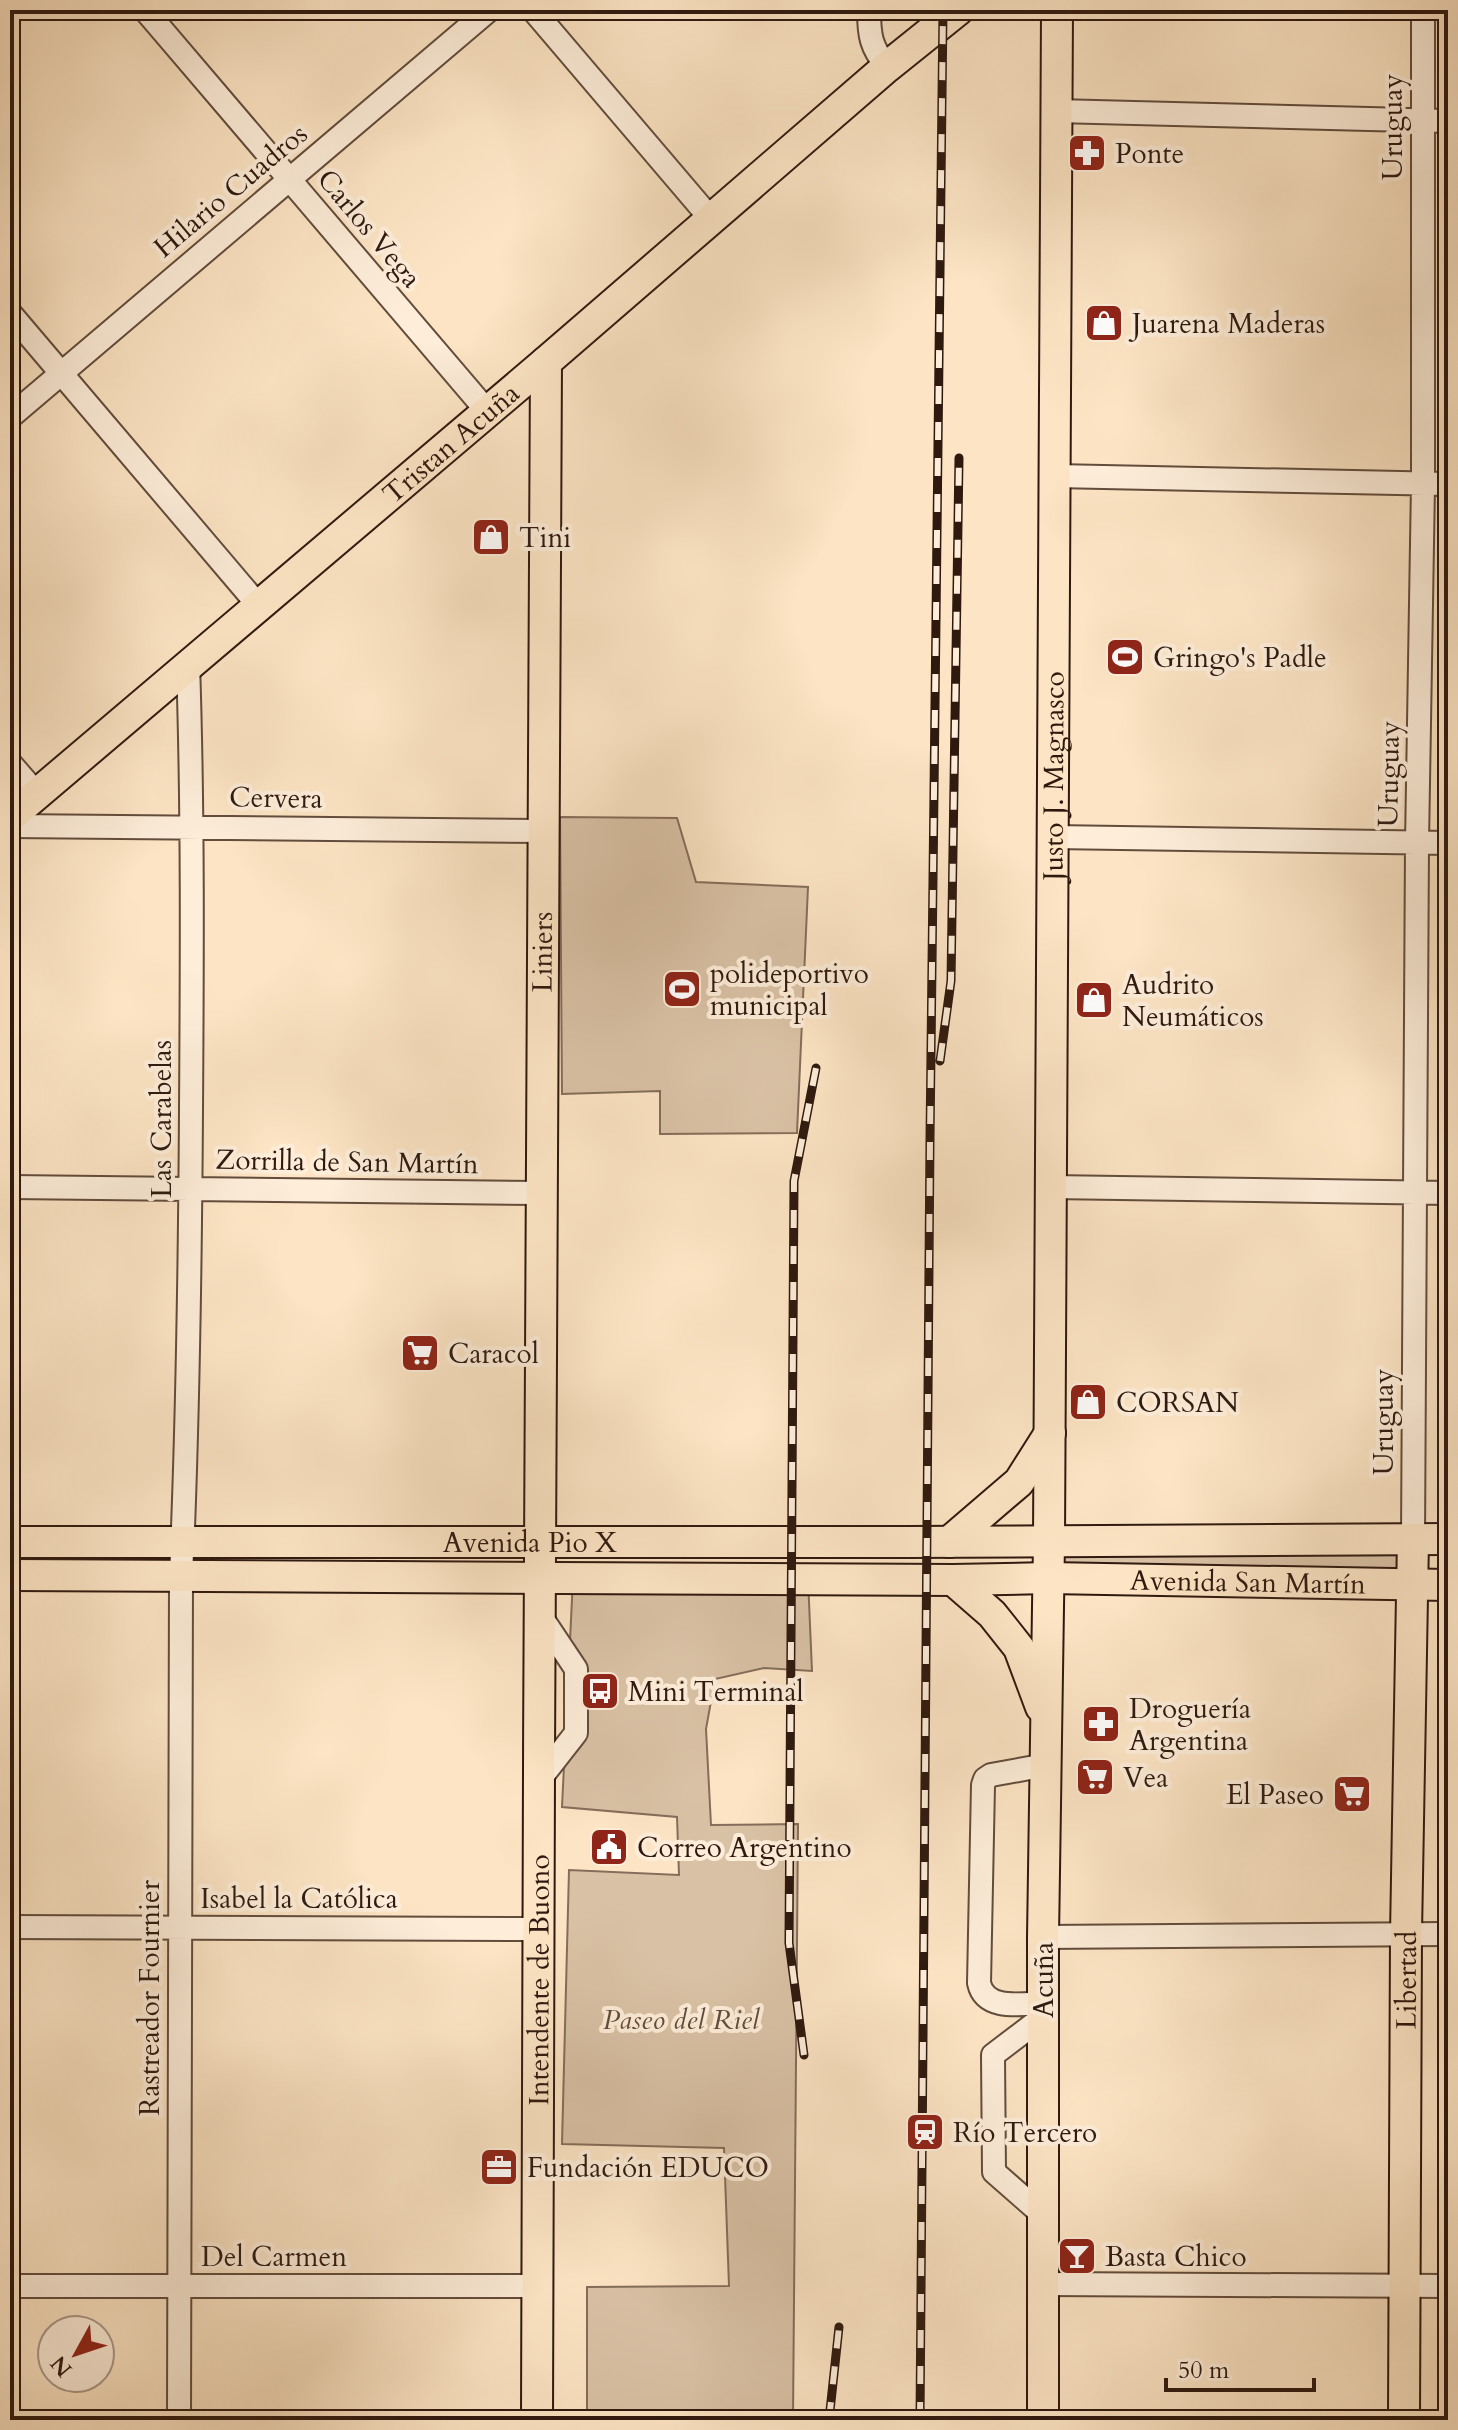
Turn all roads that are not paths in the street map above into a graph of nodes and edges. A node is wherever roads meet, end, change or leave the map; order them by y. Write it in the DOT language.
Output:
graph roads {
  1 [pos="145,10"];
  2 [pos="489,10"];
  3 [pos="533,10"];
  4 [pos="869,10"];
  5 [pos="958,10"];
  6 [pos="1057,10"];
  7 [pos="1423,10"];
  8 [pos="887,67"];
  9 [pos="1056,111"];
  10 [pos="1422,121"];
  11 [pos="1448,121"];
  12 [pos="289,179"];
  13 [pos="711,219"];
  14 [pos="10,313"];
  15 [pos="546,362"];
  16 [pos="61,373"];
  17 [pos="487,411"];
  18 [pos="10,417"];
  19 [pos="1055,476"];
  20 [pos="1423,484"];
  21 [pos="1448,484"];
  22 [pos="259,606"];
  23 [pos="188,663"];
  24 [pos="10,763"];
  25 [pos="36,793"];
  26 [pos="10,817"];
  27 [pos="10,826"];
  28 [pos="193,826"];
  29 [pos="541,831"];
  30 [pos="1053,837"];
  31 [pos="1417,843"];
  32 [pos="1448,843"];
  33 [pos="10,1187"];
  34 [pos="1051,1187"];
  35 [pos="190,1189"];
  36 [pos="539,1193"];
  37 [pos="1415,1193"];
  38 [pos="1448,1193"];
  39 [pos="1050,1433"];
  40 [pos="1413,1539"];
  41 [pos="1448,1539"];
  42 [pos="1049,1541"];
  43 [pos="10,1542"];
  44 [pos="182,1542"];
  45 [pos="541,1542"];
  46 [pos="949,1542"];
  47 [pos="10,1575"];
  48 [pos="181,1576"];
  49 [pos="541,1578"];
  50 [pos="1049,1578"];
  51 [pos="953,1580"];
  52 [pos="1412,1585"];
  53 [pos="1448,1585"];
  54 [pos="1046,1720"];
  55 [pos="1046,1765"];
  56 [pos="10,1927"];
  57 [pos="179,1927"];
  58 [pos="539,1929"];
  59 [pos="1406,1934"];
  60 [pos="1448,1934"];
  61 [pos="1043,1937"];
  62 [pos="1043,2010"];
  63 [pos="1043,2215"];
  64 [pos="1044,2284"];
  65 [pos="10,2286"];
  66 [pos="179,2286"];
  67 [pos="538,2286"];
  68 [pos="1403,2286"];
  69 [pos="1448,2286"];
  70 [pos="179,2420"];
  71 [pos="537,2420"];
  72 [pos="1043,2420"];
  73 [pos="1404,2420"];
  1 -- 12 [label="street, Carlos Vega"];
  2 -- 12 [label="street, Hilario Cuadros"];
  3 -- 13 [label="street"];
  4 -- 8 [label="street"];
  5 -- 8 [label="main road, Tristan Acuña"];
  6 -- 9 [label="main road, Justo J. Magnasco"];
  7 -- 10 [label="street, Uruguay"];
  8 -- 13 [label="main road, Tristan Acuña"];
  9 -- 10 [label="street"];
  9 -- 19 [label="main road, Justo J. Magnasco"];
  10 -- 11 [label="street"];
  10 -- 20 [label="street, Uruguay"];
  12 -- 16 [label="street, Hilario Cuadros"];
  12 -- 17 [label="street, Carlos Vega"];
  13 -- 15 [label="main road, Tristan Acuña"];
  14 -- 16 [label="street"];
  15 -- 17 [label="main road, Tristan Acuña"];
  15 -- 29 [label="main road, Liniers"];
  16 -- 18 [label="street, Hilario Cuadros"];
  16 -- 22 [label="street"];
  17 -- 22 [label="main road, Tristan Acuña"];
  19 -- 20 [label="street"];
  19 -- 30 [label="main road, Justo J. Magnasco"];
  20 -- 21 [label="street"];
  20 -- 31 [label="street, Uruguay"];
  22 -- 23 [label="main road, Tristan Acuña"];
  23 -- 25 [label="main road, Tristan Acuña"];
  23 -- 28 [label="street, Las Carabelas"];
  24 -- 25 [label="street"];
  25 -- 26 [label="main road, Tristan Acuña"];
  27 -- 28 [label="street, Cervera"];
  28 -- 29 [label="street, Cervera"];
  28 -- 35 [label="street, Las Carabelas"];
  29 -- 36 [label="main road, Liniers"];
  30 -- 31 [label="street"];
  30 -- 34 [label="main road, Justo J. Magnasco"];
  31 -- 32 [label="street"];
  31 -- 37 [label="street, Uruguay"];
  33 -- 35 [label="street, Zorrilla de San Martín"];
  34 -- 37 [label="street"];
  34 -- 39 [label="main road, Justo J. Magnasco"];
  35 -- 36 [label="street, Zorrilla de San Martín"];
  35 -- 44 [label="street, Las Carabelas"];
  36 -- 45 [label="main road, Liniers"];
  37 -- 38 [label="street"];
  37 -- 40 [label="street, Uruguay"];
  39 -- 42 [label="main road, Justo J. Magnasco"];
  39 -- 46 [label="main road"];
  40 -- 41 [label="main road, Avenida San Martín"];
  40 -- 42 [label="main road, Avenida San Martín"];
  40 -- 52 [label="main road, Libertad"];
  42 -- 46 [label="main road, Avenida Pio X"];
  42 -- 50 [label="main road, Acuña"];
  43 -- 44 [label="main road, Avenida Pio X"];
  44 -- 45 [label="main road, Avenida Pio X"];
  44 -- 48 [label="street, Las Carabelas"];
  45 -- 46 [label="main road, Avenida Pio X"];
  45 -- 49 [label="main road, Intendente de Buono"];
  47 -- 48 [label="main road, Avenida Pio X"];
  48 -- 49 [label="main road, Avenida Pio X"];
  48 -- 57 [label="street, Rastreador Fournier"];
  49 -- 51 [label="main road, Avenida Pio X"];
  49 -- 58 [label="main road, Intendente de Buono"];
  50 -- 51 [label="main road, Avenida Pio X"];
  50 -- 52 [label="main road, Avenida San Martín"];
  50 -- 54 [label="main road, Acuña"];
  51 -- 54 [label="main road"];
  52 -- 53 [label="main road, Avenida San Martín"];
  52 -- 59 [label="main road, Libertad"];
  54 -- 55 [label="main road, Acuña"];
  55 -- 61 [label="main road, Acuña"];
  55 -- 62 [label="street"];
  56 -- 57 [label="street, Isabel la Católica"];
  57 -- 58 [label="street, Isabel la Católica"];
  57 -- 66 [label="street, Rastreador Fournier"];
  58 -- 67 [label="main road, Intendente de Buono"];
  59 -- 60 [label="street"];
  59 -- 61 [label="street"];
  59 -- 68 [label="main road, Libertad"];
  61 -- 62 [label="main road, Acuña"];
  62 -- 63 [label="main road, Acuña"];
  62 -- 63 [label="street"];
  63 -- 64 [label="main road, Acuña"];
  64 -- 68 [label="street"];
  64 -- 72 [label="main road, Acuña"];
  65 -- 66 [label="street, Del Carmen"];
  66 -- 67 [label="street, Del Carmen"];
  66 -- 70 [label="street, Rastreador Fournier"];
  67 -- 71 [label="main road, Intendente de Buono"];
  68 -- 69 [label="street"];
  68 -- 73 [label="main road, Libertad"];
}
